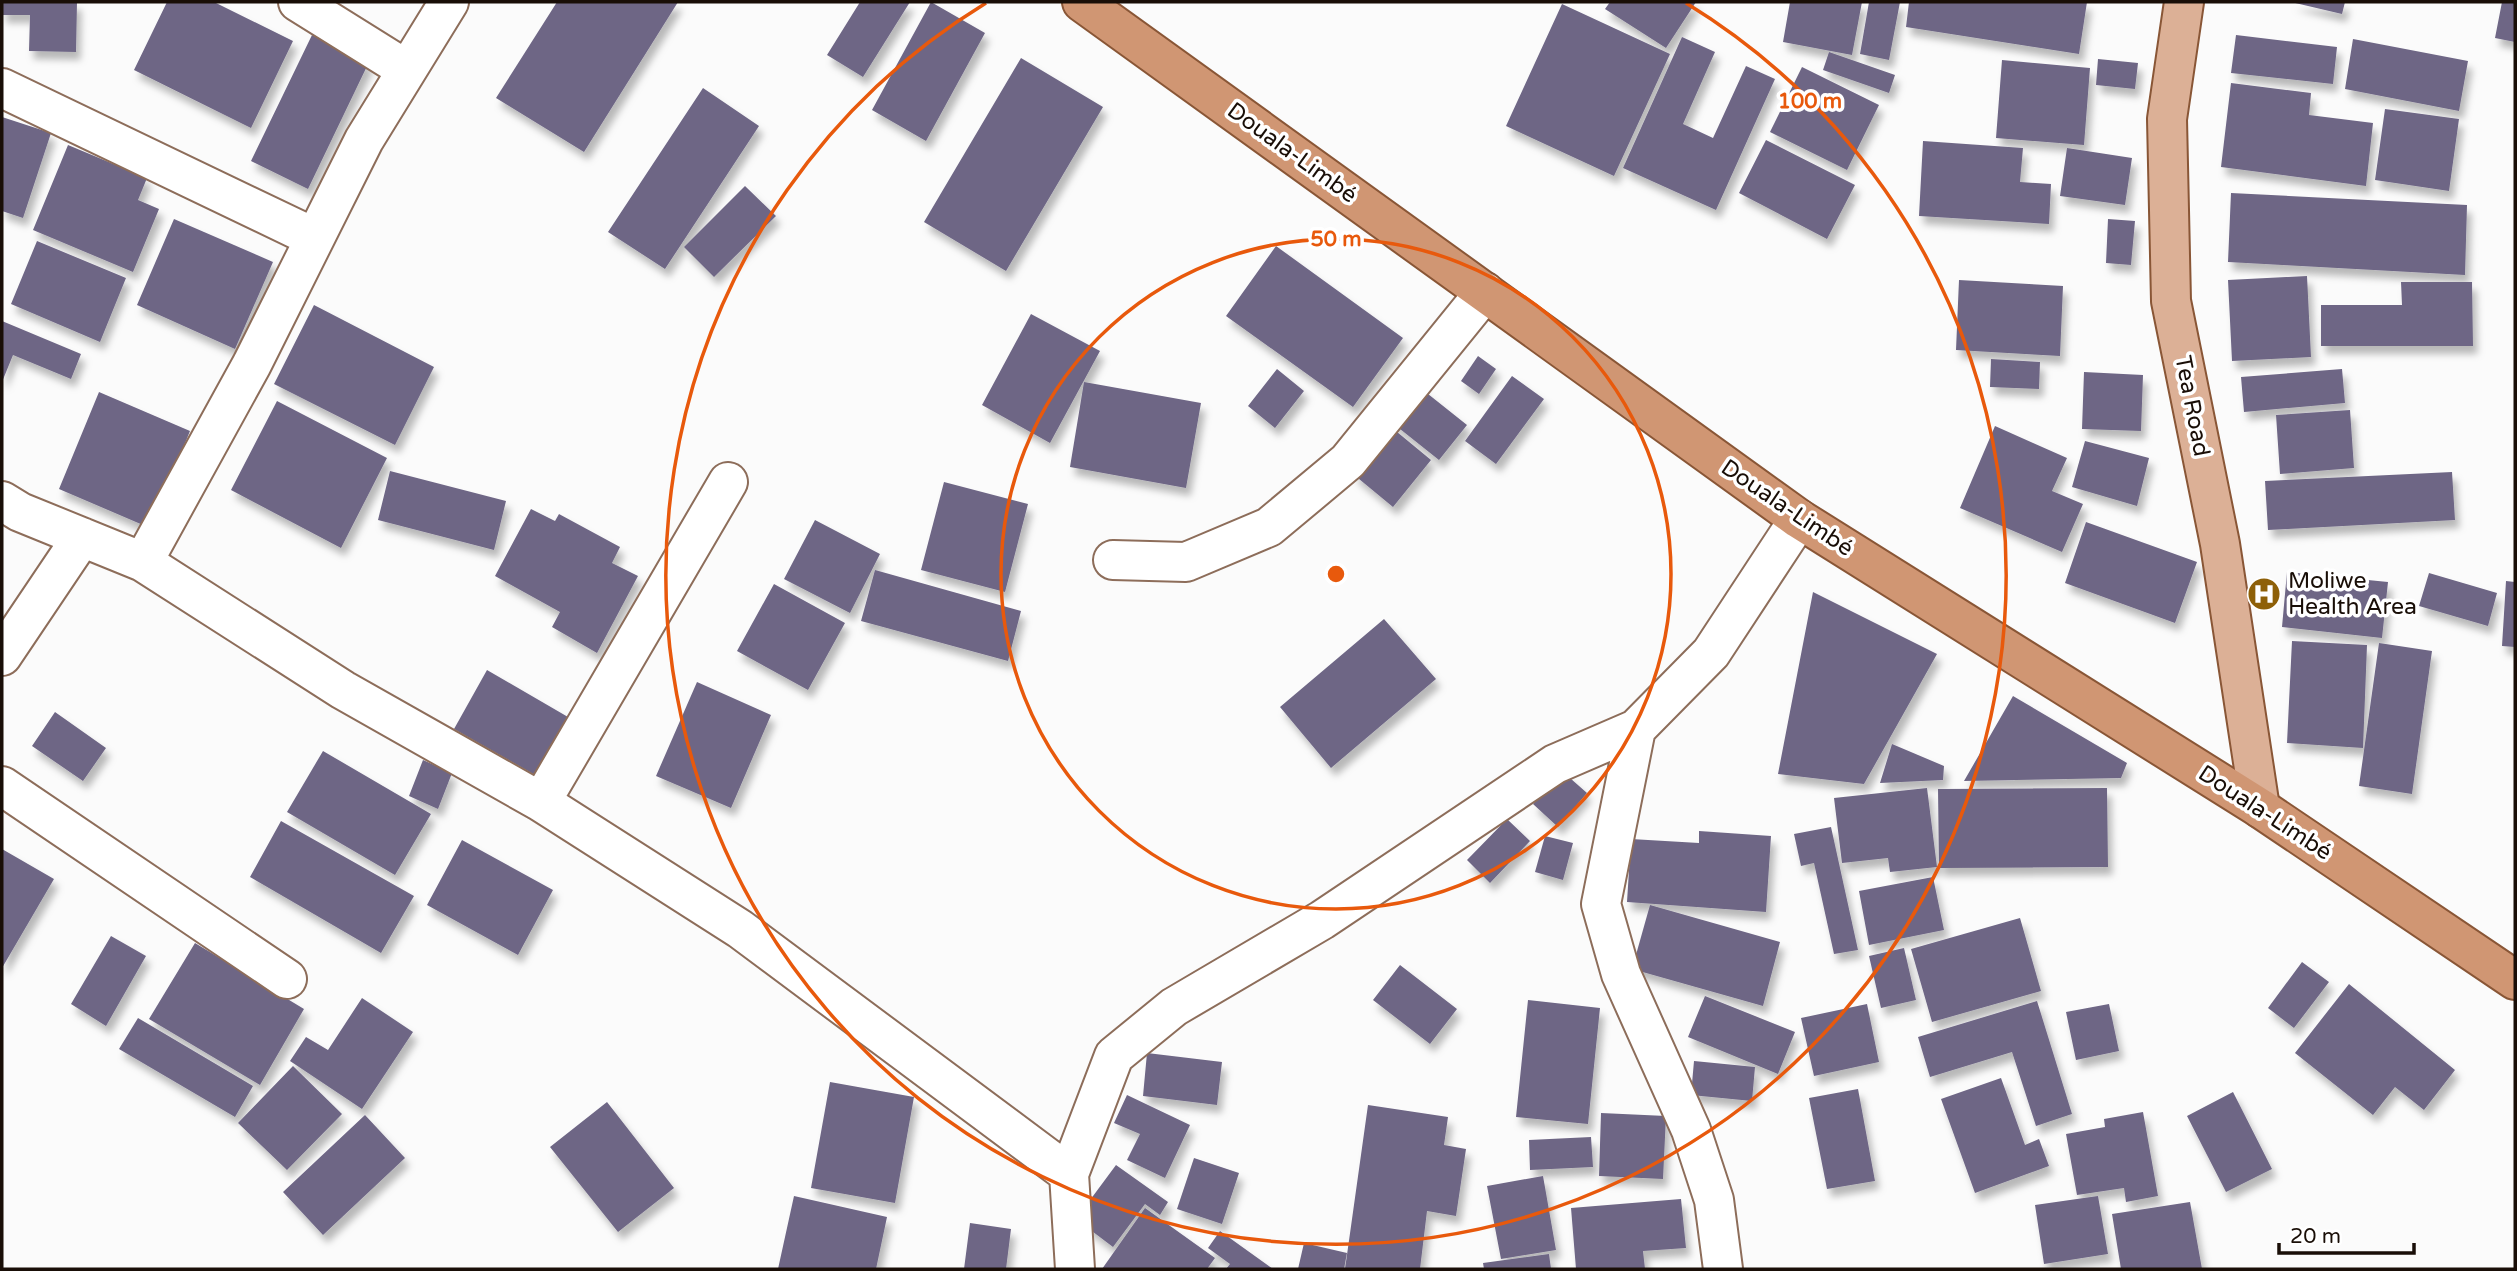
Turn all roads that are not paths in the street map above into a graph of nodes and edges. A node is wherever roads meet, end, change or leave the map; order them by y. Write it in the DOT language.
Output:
graph roads {
  1 [pos="298,2"];
  2 [pos="449,2"];
  3 [pos="1082,2"];
  4 [pos="2184,2"];
  5 [pos="407,70"];
  6 [pos="2,88"];
  7 [pos="315,238"];
  8 [pos="1485,292"];
  9 [pos="728,482"];
  10 [pos="2,501"];
  11 [pos="1799,519"];
  12 [pos="82,537"];
  13 [pos="1113,560"];
  14 [pos="143,562"];
  15 [pos="2,656"];
  16 [pos="1636,729"];
  17 [pos="2,786"];
  18 [pos="541,802"];
  19 [pos="2260,808"];
  20 [pos="287,979"];
  21 [pos="2515,980"];
  22 [pos="1069,1174"];
  23 [pos="1075,1269"];
  24 [pos="1723,1269"];
  1 -- 5 [label="street"];
  2 -- 5 [label="street"];
  3 -- 8 [label="highway, Douala-Limbé"];
  4 -- 19 [label="main road, Tea Road"];
  5 -- 7 [label="street"];
  6 -- 7 [label="street"];
  7 -- 14 [label="street"];
  8 -- 11 [label="highway, Douala-Limbé"];
  8 -- 13 [label="street"];
  9 -- 18 [label="street"];
  10 -- 12 [label="street"];
  11 -- 16 [label="street"];
  11 -- 19 [label="highway, Douala-Limbé"];
  12 -- 14 [label="street"];
  12 -- 15 [label="street"];
  14 -- 18 [label="street"];
  16 -- 22 [label="street"];
  16 -- 24 [label="street"];
  17 -- 20 [label="street"];
  18 -- 22 [label="street"];
  19 -- 21 [label="highway, Douala-Limbé"];
  22 -- 23 [label="street"];
}
